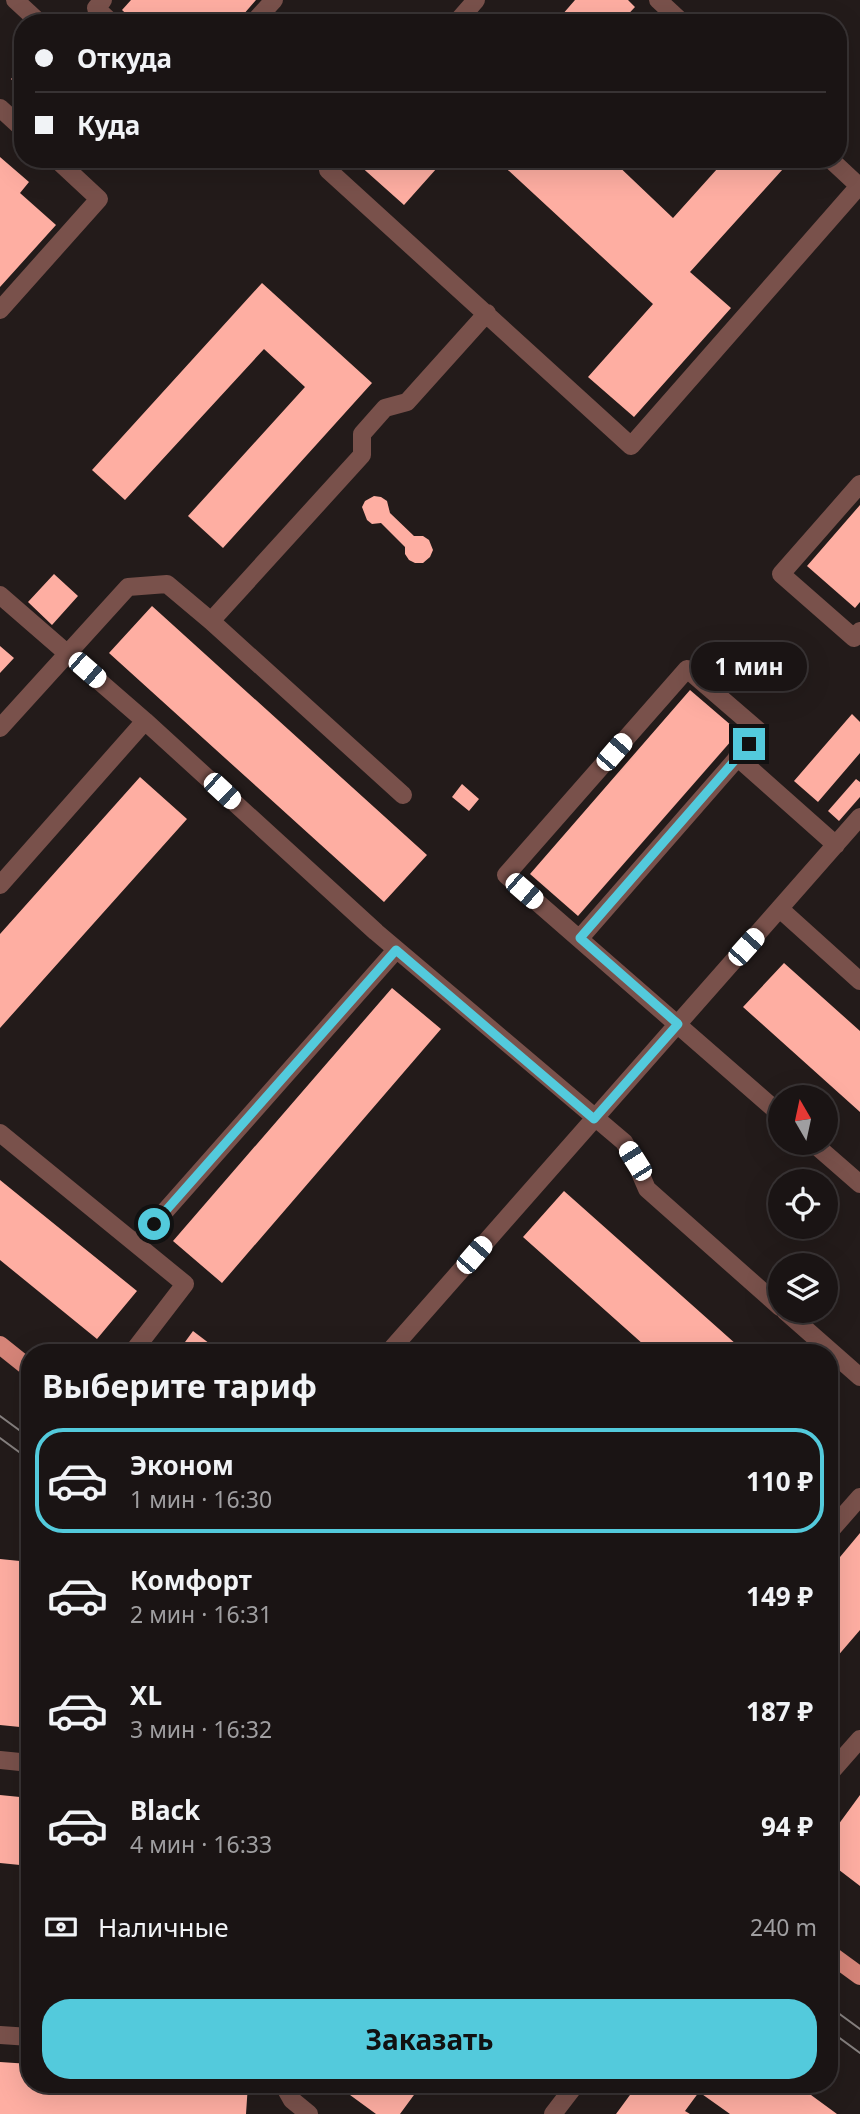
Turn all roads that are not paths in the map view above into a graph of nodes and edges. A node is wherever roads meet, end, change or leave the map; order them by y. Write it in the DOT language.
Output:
graph roads {
  1 [pos="15,0"];
  2 [pos="103,0"];
  3 [pos="274,0"];
  4 [pos="476,0"];
  5 [pos="658,0"];
  6 [pos="30,14"];
  7 [pos="102,14"];
  8 [pos="261,14"];
  9 [pos="464,14"];
  10 [pos="673,14"];
  11 [pos="66,168"];
  12 [pos="330,168"];
  13 [pos="840,168"];
  14 [pos="0,310"];
  15 [pos="486,313"];
  16 [pos="860,484"];
  17 [pos="0,595"];
  18 [pos="211,621"];
  19 [pos="860,631"];
  20 [pos="68,653"];
  21 [pos="145,721"];
  22 [pos="0,728"];
  23 [pos="737,757"];
  24 [pos="403,795"];
  25 [pos="860,817"];
  26 [pos="836,845"];
  27 [pos="0,885"];
  28 [pos="780,909"];
  29 [pos="580,938"];
  30 [pos="396,950"];
  31 [pos="860,981"];
  32 [pos="678,1024"];
  33 [pos="768,1103"];
  34 [pos="594,1119"];
  35 [pos="0,1133"];
  36 [pos="827,1155"];
  37 [pos="860,1184"];
  38 [pos="136,1244"];
  39 [pos="768,1296"];
  40 [pos="799,1323"];
  41 [pos="139,1344"];
  42 [pos="396,1344"];
  43 [pos="822,1344"];
  44 [pos="0,1345"];
  45 [pos="838,1358"];
  46 [pos="21,1361"];
  47 [pos="860,1377"];
  48 [pos="860,1497"];
  49 [pos="838,1522"];
  50 [pos="860,1739"];
  51 [pos="0,1760"];
  52 [pos="21,1762"];
  53 [pos="838,1764"];
  54 [pos="838,1960"];
  55 [pos="860,1976"];
  56 [pos="0,2035"];
  57 [pos="21,2036"];
  58 [pos="288,2093"];
  59 [pos="569,2093"];
  60 [pos="309,2114"];
  61 [pos="553,2114"];
  1 -- 6 [label="street"];
  2 -- 7 [label="street"];
  3 -- 8 [label="street"];
  4 -- 9 [label="street"];
  5 -- 10 [label="street"];
  11 -- 14 [label="street"];
  12 -- 15 [label="street"];
  13 -- 15 [label="street"];
  15 -- 18 [label="street"];
  16 -- 19 [label="street"];
  17 -- 20 [label="street"];
  18 -- 20 [label="street"];
  18 -- 24 [label="street"];
  20 -- 21 [label="street"];
  20 -- 22 [label="street"];
  21 -- 27 [label="street"];
  21 -- 30 [label="street"];
  23 -- 26 [label="street"];
  23 -- 29 [label="street"];
  23 -- 29 [label="street"];
  25 -- 26 [label="street"];
  26 -- 28 [label="street"];
  28 -- 31 [label="street"];
  28 -- 32 [label="street"];
  29 -- 32 [label="street"];
  30 -- 34 [label="street"];
  30 -- 38 [label="street"];
  32 -- 33 [label="street"];
  32 -- 34 [label="street"];
  34 -- 39 [label="street"];
  34 -- 42 [label="street"];
  35 -- 38 [label="street"];
  36 -- 37 [label="street"];
  38 -- 41 [label="street"];
  40 -- 43 [label="street"];
  44 -- 46 [label="main road"];
  45 -- 47 [label="street"];
  48 -- 49 [label="street"];
  50 -- 53 [label="street"];
  51 -- 52 [label="street"];
  54 -- 55 [label="main road"];
  56 -- 57 [label="street"];
  58 -- 60 [label="street"];
  59 -- 61 [label="street"];
}
